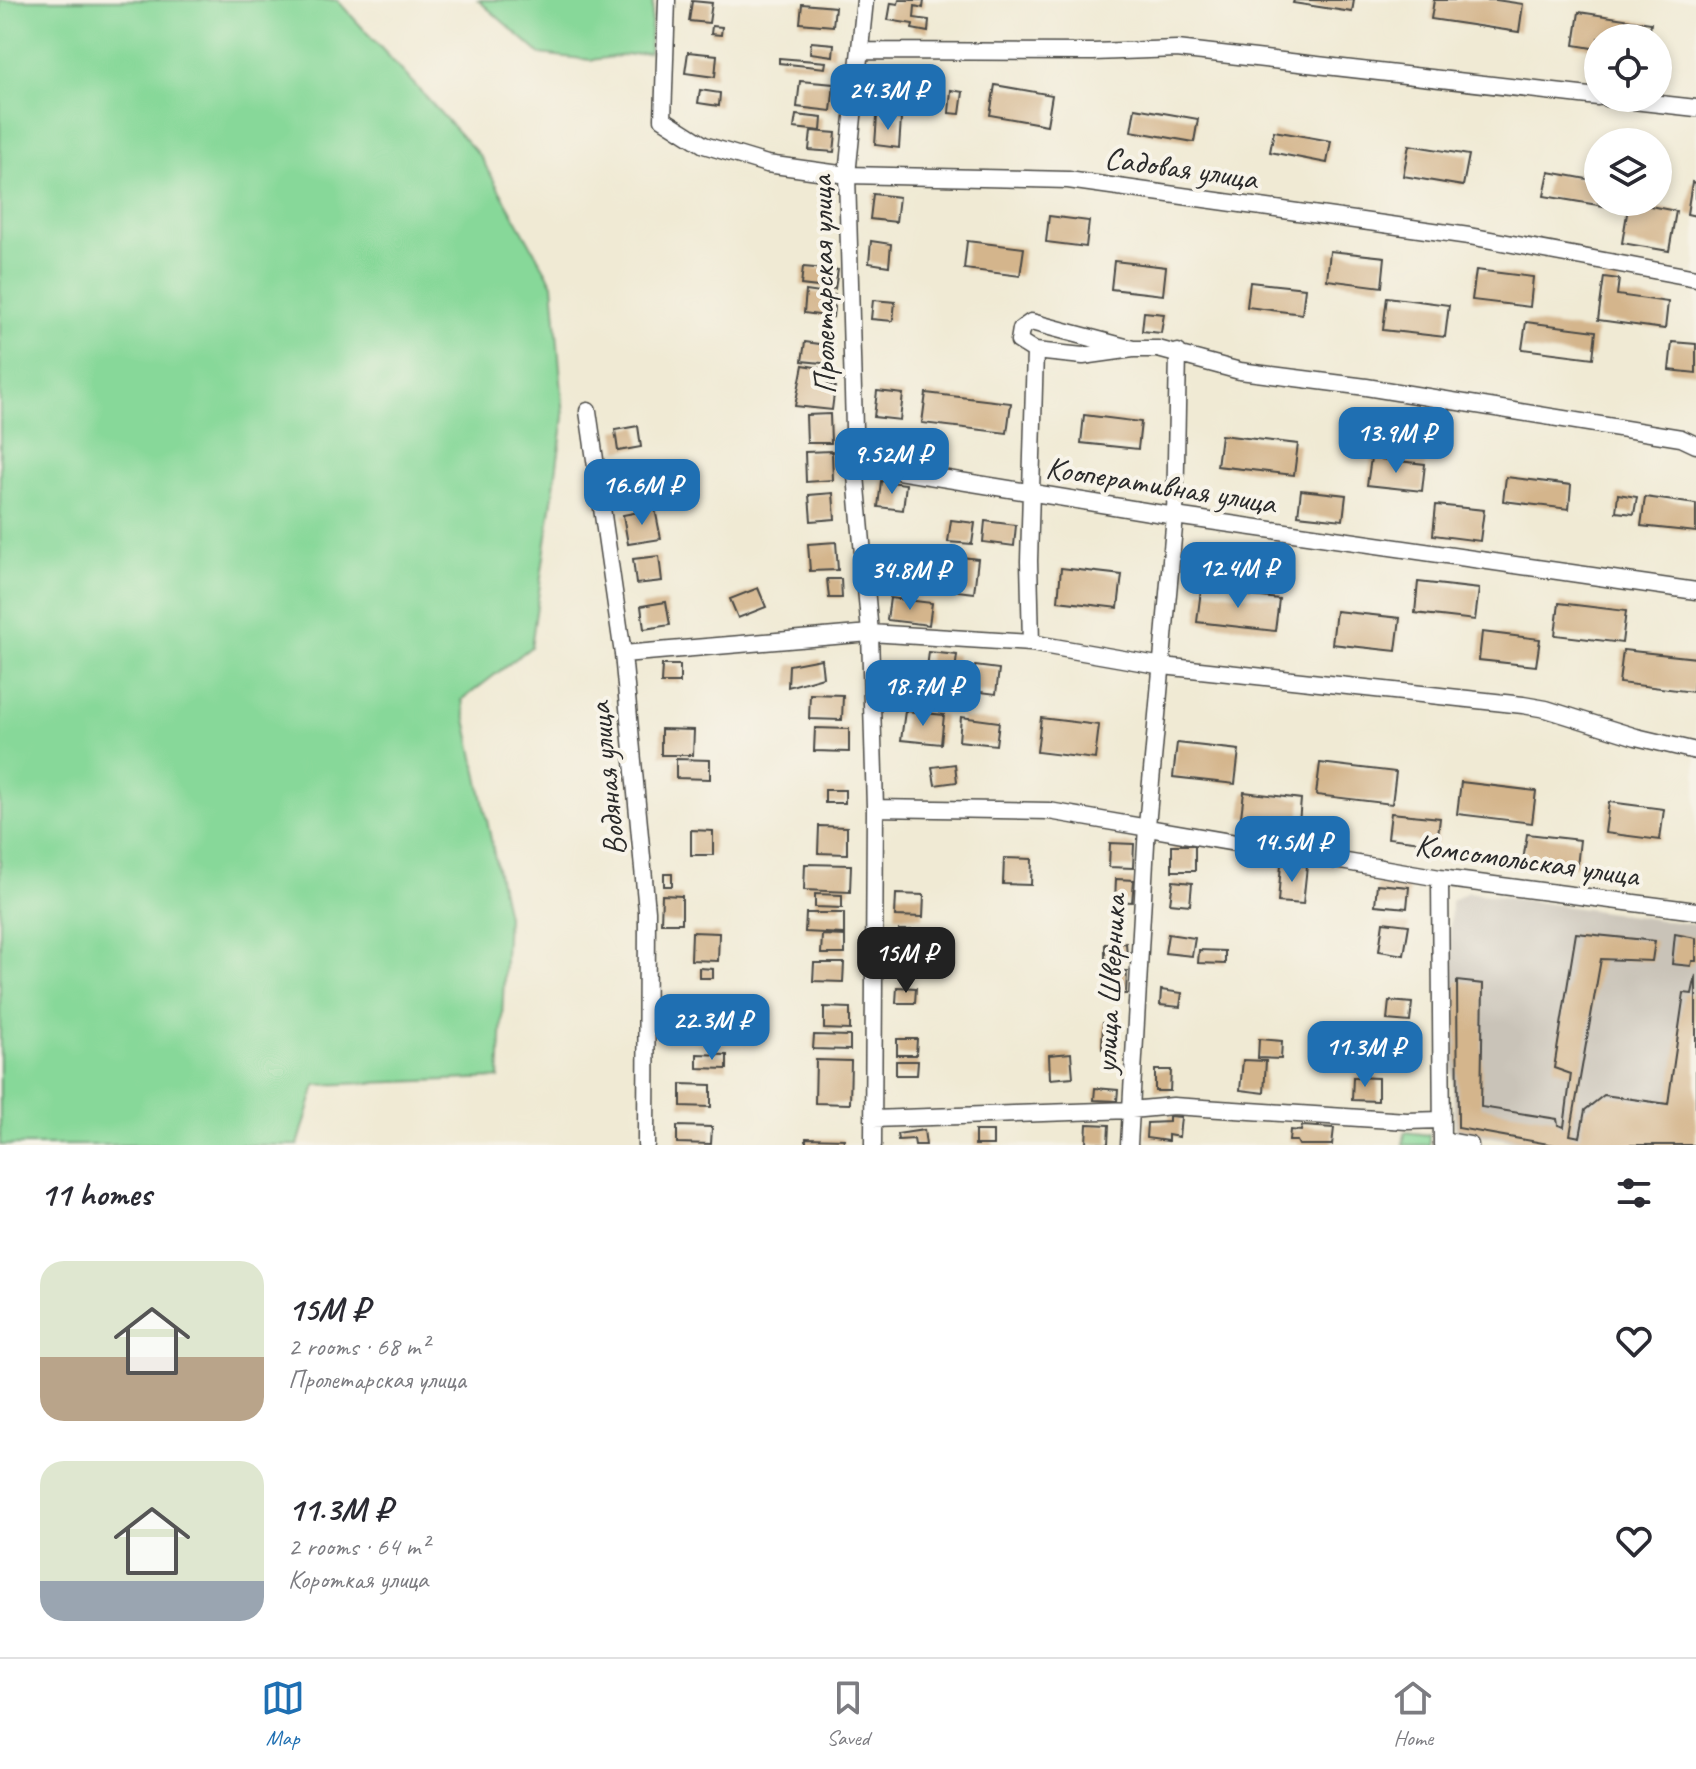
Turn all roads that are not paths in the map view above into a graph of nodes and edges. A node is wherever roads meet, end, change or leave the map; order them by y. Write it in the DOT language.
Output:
graph roads {
  1 [pos="667,0"];
  2 [pos="865,0"];
  3 [pos="860,51"];
  4 [pos="1584,95"];
  5 [pos="1672,105"];
  6 [pos="1696,108"];
  7 [pos="847,175"];
  8 [pos="1696,278"];
  9 [pos="1133,349"];
  10 [pos="1035,351"];
  11 [pos="1178,352"];
  12 [pos="588,411"];
  13 [pos="1696,445"];
  14 [pos="855,464"];
  15 [pos="1033,494"];
  16 [pos="1175,516"];
  17 [pos="1696,591"];
  18 [pos="870,633"];
  19 [pos="1031,643"];
  20 [pos="623,654"];
  21 [pos="1163,666"];
  22 [pos="1696,751"];
  23 [pos="875,808"];
  24 [pos="1147,826"];
  25 [pos="1440,878"];
  26 [pos="1696,911"];
  27 [pos="1131,1110"];
  28 [pos="873,1119"];
  29 [pos="1441,1120"];
  30 [pos="1442,1142"];
  31 [pos="646,1145"];
  32 [pos="873,1145"];
  33 [pos="1129,1145"];
  34 [pos="1470,1145"];
  1 -- 7 [label="street, Садовая улица"];
  2 -- 3 [label="street, Пролетарская улица"];
  3 -- 4 [label="street"];
  3 -- 7 [label="street, Пролетарская улица"];
  5 -- 6 [label="street"];
  7 -- 8 [label="street, Садовая улица"];
  7 -- 14 [label="street, Пролетарская улица"];
  9 -- 10 [label="street"];
  9 -- 10 [label="street"];
  9 -- 11 [label="street"];
  10 -- 15 [label="street"];
  11 -- 13 [label="street"];
  11 -- 16 [label="street, улица Шверника"];
  12 -- 20 [label="street, Водяная улица"];
  14 -- 15 [label="street, Кооперативная улица"];
  14 -- 18 [label="street, Пролетарская улица"];
  15 -- 16 [label="street, Кооперативная улица"];
  15 -- 19 [label="street"];
  16 -- 17 [label="street, Кооперативная улица"];
  16 -- 21 [label="street, улица Шверника"];
  18 -- 19 [label="street"];
  18 -- 20 [label="street"];
  18 -- 23 [label="street, Пролетарская улица"];
  19 -- 21 [label="street"];
  20 -- 31 [label="street, Водяная улица"];
  21 -- 22 [label="street"];
  21 -- 24 [label="street, улица Шверника"];
  23 -- 24 [label="street, Комсомольская улица"];
  23 -- 28 [label="street, Пролетарская улица"];
  24 -- 25 [label="street, Комсомольская улица"];
  24 -- 27 [label="street, улица Шверника"];
  25 -- 26 [label="street, Комсомольская улица"];
  25 -- 29 [label="street"];
  27 -- 28 [label="street"];
  27 -- 29 [label="street"];
  27 -- 33 [label="street, улица Шверника"];
  28 -- 32 [label="street, Пролетарская улица"];
  29 -- 30 [label="street"];
  30 -- 34 [label="street"];
}
